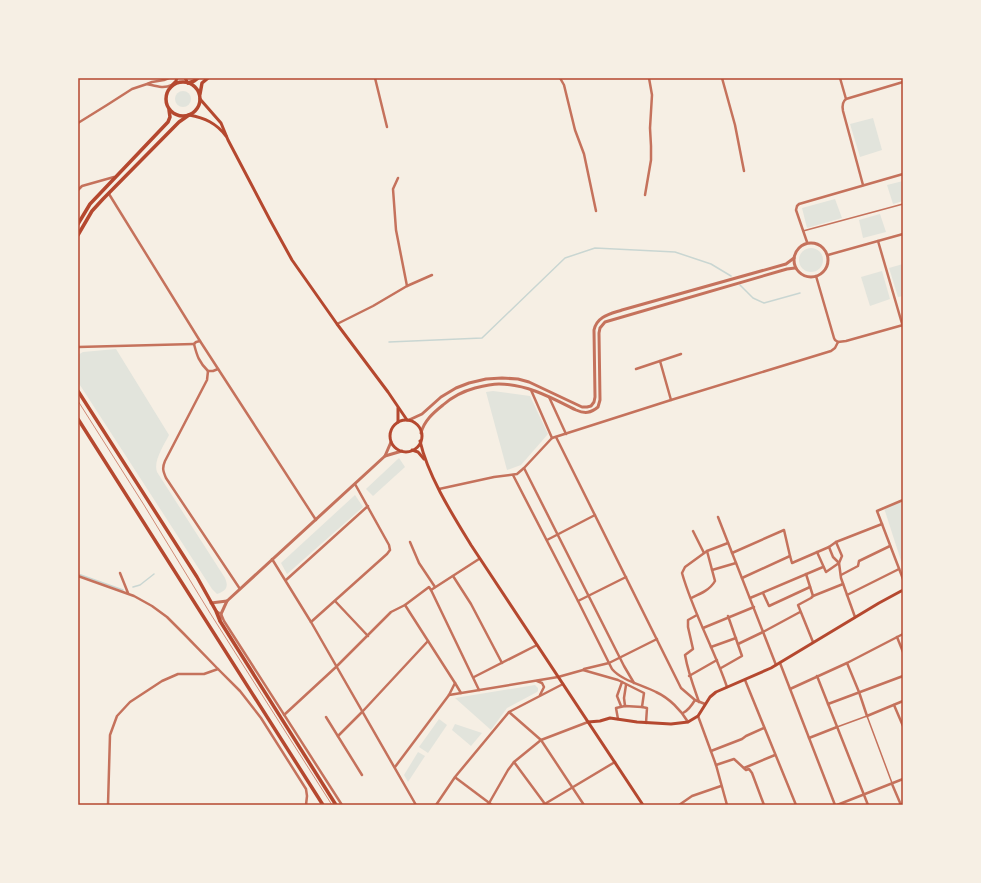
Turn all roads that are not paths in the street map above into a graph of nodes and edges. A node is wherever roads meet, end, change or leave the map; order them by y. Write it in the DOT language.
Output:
graph roads {
  1 [pos="169,78"];
  2 [pos="177,78"];
  3 [pos="185,78"];
  4 [pos="198,78"];
  5 [pos="208,78"];
  6 [pos="375,78"];
  7 [pos="560,78"];
  8 [pos="649,78"];
  9 [pos="722,78"];
  10 [pos="840,78"];
  11 [pos="903,82"];
  12 [pos="188,83"];
  13 [pos="147,84"];
  14 [pos="172,85"];
  15 [pos="200,97"];
  16 [pos="846,99"];
  17 [pos="169,110"];
  18 [pos="189,115"];
  19 [pos="78,122"];
  20 [pos="387,127"];
  21 [pos="228,140"];
  22 [pos="744,171"];
  23 [pos="903,174"];
  24 [pos="117,176"];
  25 [pos="398,178"];
  26 [pos="863,185"];
  27 [pos="78,190"];
  28 [pos="108,193"];
  29 [pos="645,195"];
  30 [pos="903,204"];
  31 [pos="596,211"];
  32 [pos="78,224"];
  33 [pos="802,231"];
  34 [pos="78,234"];
  35 [pos="903,234"];
  36 [pos="878,241"];
  37 [pos="807,242"];
  38 [pos="828,255"];
  39 [pos="794,258"];
  40 [pos="795,268"];
  41 [pos="432,275"];
  42 [pos="816,276"];
  43 [pos="407,286"];
  44 [pos="338,324"];
  45 [pos="903,326"];
  46 [pos="200,341"];
  47 [pos="838,342"];
  48 [pos="194,344"];
  49 [pos="78,347"];
  50 [pos="681,354"];
  51 [pos="660,361"];
  52 [pos="218,369"];
  53 [pos="636,369"];
  54 [pos="208,371"];
  55 [pos="531,389"];
  56 [pos="78,391"];
  57 [pos="549,397"];
  58 [pos="671,400"];
  59 [pos="397,406"];
  60 [pos="78,419"];
  61 [pos="408,420"];
  62 [pos="398,422"];
  63 [pos="421,433"];
  64 [pos="566,434"];
  65 [pos="556,437"];
  66 [pos="552,438"];
  67 [pos="420,441"];
  68 [pos="391,442"];
  69 [pos="412,450"];
  70 [pos="402,451"];
  71 [pos="385,456"];
  72 [pos="426,462"];
  73 [pos="524,468"];
  74 [pos="512,474"];
  75 [pos="355,484"];
  76 [pos="439,489"];
  77 [pos="903,500"];
  78 [pos="368,506"];
  79 [pos="595,515"];
  80 [pos="718,516"];
  81 [pos="316,520"];
  82 [pos="882,524"];
  83 [pos="693,531"];
  84 [pos="558,534"];
  85 [pos="547,540"];
  86 [pos="410,542"];
  87 [pos="836,542"];
  88 [pos="728,543"];
  89 [pos="890,546"];
  90 [pos="829,547"];
  91 [pos="705,552"];
  92 [pos="817,552"];
  93 [pos="732,553"];
  94 [pos="790,556"];
  95 [pos="272,559"];
  96 [pos="480,559"];
  97 [pos="839,563"];
  98 [pos="736,564"];
  99 [pos="823,567"];
  100 [pos="899,569"];
  101 [pos="712,570"];
  102 [pos="120,573"];
  103 [pos="806,574"];
  104 [pos="840,575"];
  105 [pos="78,576"];
  106 [pos="452,576"];
  107 [pos="626,577"];
  108 [pos="742,578"];
  109 [pos="903,579"];
  110 [pos="286,580"];
  111 [pos="843,584"];
  112 [pos="435,587"];
  113 [pos="810,587"];
  114 [pos="240,589"];
  115 [pos="430,590"];
  116 [pos="903,590"];
  117 [pos="762,593"];
  118 [pos="128,594"];
  119 [pos="589,595"];
  120 [pos="813,596"];
  121 [pos="847,596"];
  122 [pos="691,598"];
  123 [pos="750,598"];
  124 [pos="228,601"];
  125 [pos="335,601"];
  126 [pos="578,601"];
  127 [pos="211,603"];
  128 [pos="405,605"];
  129 [pos="754,607"];
  130 [pos="216,611"];
  131 [pos="800,612"];
  132 [pos="221,614"];
  133 [pos="698,615"];
  134 [pos="728,616"];
  135 [pos="855,617"];
  136 [pos="220,621"];
  137 [pos="311,622"];
  138 [pos="703,628"];
  139 [pos="763,632"];
  140 [pos="903,634"];
  141 [pos="368,636"];
  142 [pos="897,637"];
  143 [pos="736,638"];
  144 [pos="657,639"];
  145 [pos="428,641"];
  146 [pos="813,642"];
  147 [pos="738,644"];
  148 [pos="537,645"];
  149 [pos="711,647"];
  150 [pos="903,652"];
  151 [pos="620,657"];
  152 [pos="717,660"];
  153 [pos="502,663"];
  154 [pos="608,663"];
  155 [pos="780,663"];
  156 [pos="846,663"];
  157 [pos="776,665"];
  158 [pos="336,667"];
  159 [pos="720,668"];
  160 [pos="218,669"];
  161 [pos="583,670"];
  162 [pos="689,676"];
  163 [pos="817,676"];
  164 [pos="903,676"];
  165 [pos="474,677"];
  166 [pos="558,677"];
  167 [pos="537,680"];
  168 [pos="745,680"];
  169 [pos="622,682"];
  170 [pos="455,683"];
  171 [pos="634,683"];
  172 [pos="563,684"];
  173 [pos="626,685"];
  174 [pos="727,687"];
  175 [pos="790,689"];
  176 [pos="479,690"];
  177 [pos="859,692"];
  178 [pos="461,693"];
  179 [pos="449,695"];
  180 [pos="540,696"];
  181 [pos="695,700"];
  182 [pos="903,701"];
  183 [pos="699,702"];
  184 [pos="705,704"];
  185 [pos="828,704"];
  186 [pos="894,705"];
  187 [pos="621,706"];
  188 [pos="625,706"];
  189 [pos="642,707"];
  190 [pos="363,711"];
  191 [pos="509,712"];
  192 [pos="683,713"];
  193 [pos="284,715"];
  194 [pos="698,716"];
  195 [pos="867,716"];
  196 [pos="326,717"];
  197 [pos="618,719"];
  198 [pos="588,722"];
  199 [pos="646,722"];
  200 [pos="688,722"];
  201 [pos="903,726"];
  202 [pos="837,727"];
  203 [pos="764,728"];
  204 [pos="338,736"];
  205 [pos="809,738"];
  206 [pos="541,740"];
  207 [pos="711,751"];
  208 [pos="775,755"];
  209 [pos="514,762"];
  210 [pos="615,762"];
  211 [pos="716,765"];
  212 [pos="395,767"];
  213 [pos="744,768"];
  214 [pos="362,776"];
  215 [pos="455,777"];
  216 [pos="903,779"];
  217 [pos="892,784"];
  218 [pos="721,786"];
  219 [pos="574,788"];
  220 [pos="864,794"];
  221 [pos="489,804"];
  222 [pos="108,805"];
  223 [pos="306,805"];
  224 [pos="324,805"];
  225 [pos="336,805"];
  226 [pos="342,805"];
  227 [pos="416,805"];
  228 [pos="436,805"];
  229 [pos="544,805"];
  230 [pos="584,805"];
  231 [pos="643,805"];
  232 [pos="678,805"];
  233 [pos="727,805"];
  234 [pos="764,805"];
  235 [pos="796,805"];
  236 [pos="836,805"];
  237 [pos="868,805"];
  238 [pos="901,805"];
  1 -- 13 [label="street"];
  2 -- 14 [label="main road"];
  3 -- 12 [label="main road"];
  4 -- 12 [label="main road"];
  5 -- 15 [label="main road"];
  6 -- 20 [label="street"];
  7 -- 31 [label="street"];
  8 -- 29 [label="street"];
  9 -- 22 [label="street"];
  10 -- 16 [label="street"];
  11 -- 16 [label="street"];
  12 -- 14 [label="main road"];
  12 -- 15 [label="main road"];
  13 -- 14 [label="street"];
  13 -- 19 [label="street"];
  14 -- 17 [label="main road"];
  15 -- 18 [label="main road"];
  15 -- 21 [label="main road"];
  16 -- 26 [label="street"];
  17 -- 18 [label="main road"];
  17 -- 24 [label="main road"];
  18 -- 21 [label="main road"];
  18 -- 28 [label="main road"];
  21 -- 44 [label="main road"];
  23 -- 26 [label="street"];
  24 -- 27 [label="street"];
  24 -- 32 [label="main road"];
  25 -- 43 [label="street"];
  26 -- 33 [label="street"];
  28 -- 34 [label="main road"];
  28 -- 46 [label="street"];
  30 -- 33 [label="street"];
  33 -- 37 [label="street"];
  35 -- 36 [label="street"];
  36 -- 38 [label="street"];
  36 -- 45 [label="street"];
  37 -- 38 [label="street"];
  37 -- 39 [label="street"];
  38 -- 42 [label="street"];
  39 -- 40 [label="street"];
  39 -- 61 [label="street"];
  40 -- 42 [label="street"];
  40 -- 57 [label="street"];
  41 -- 43 [label="street"];
  42 -- 47 [label="street"];
  43 -- 44 [label="street"];
  44 -- 59 [label="main road"];
  45 -- 47 [label="street"];
  46 -- 48 [label="street"];
  46 -- 52 [label="street"];
  47 -- 58 [label="street"];
  48 -- 49 [label="street"];
  48 -- 54 [label="street"];
  50 -- 51 [label="street"];
  51 -- 53 [label="street"];
  51 -- 58 [label="street"];
  52 -- 54 [label="street"];
  52 -- 81 [label="street"];
  54 -- 114 [label="street"];
  55 -- 57 [label="street"];
  55 -- 63 [label="street"];
  55 -- 66 [label="street"];
  56 -- 127 [label="main road"];
  57 -- 64 [label="street"];
  58 -- 64 [label="street"];
  59 -- 61 [label="main road"];
  59 -- 62 [label="main road"];
  60 -- 224 [label="main road"];
  61 -- 62 [label="main road"];
  61 -- 63 [label="main road"];
  62 -- 68 [label="main road"];
  63 -- 67 [label="main road"];
  64 -- 65 [label="street"];
  65 -- 66 [label="street"];
  65 -- 79 [label="street"];
  66 -- 73 [label="street"];
  67 -- 69 [label="main road"];
  67 -- 72 [label="main road"];
  68 -- 70 [label="main road"];
  68 -- 71 [label="street"];
  69 -- 70 [label="main road"];
  69 -- 72 [label="main road"];
  70 -- 71 [label="street"];
  71 -- 75 [label="street"];
  72 -- 76 [label="main road"];
  73 -- 74 [label="street"];
  73 -- 84 [label="street"];
  74 -- 76 [label="street"];
  74 -- 85 [label="street"];
  75 -- 78 [label="street"];
  75 -- 81 [label="street"];
  76 -- 96 [label="main road"];
  77 -- 82 [label="street"];
  78 -- 110 [label="street"];
  78 -- 125 [label="street"];
  79 -- 84 [label="street"];
  79 -- 107 [label="street"];
  80 -- 88 [label="street"];
  81 -- 95 [label="street"];
  82 -- 87 [label="street"];
  82 -- 89 [label="street"];
  83 -- 91 [label="street"];
  84 -- 85 [label="street"];
  84 -- 119 [label="street"];
  85 -- 126 [label="street"];
  86 -- 112 [label="street"];
  87 -- 90 [label="street"];
  87 -- 97 [label="street"];
  88 -- 91 [label="street"];
  88 -- 93 [label="street"];
  89 -- 100 [label="street"];
  89 -- 104 [label="street"];
  90 -- 92 [label="street"];
  90 -- 97 [label="street"];
  91 -- 101 [label="street"];
  91 -- 122 [label="street"];
  92 -- 94 [label="street"];
  92 -- 99 [label="street"];
  93 -- 94 [label="street"];
  93 -- 98 [label="street"];
  94 -- 108 [label="street"];
  95 -- 110 [label="street"];
  95 -- 114 [label="street"];
  96 -- 106 [label="street"];
  96 -- 148 [label="main road"];
  97 -- 99 [label="street"];
  97 -- 104 [label="street"];
  98 -- 101 [label="street"];
  98 -- 108 [label="street"];
  99 -- 103 [label="street"];
  100 -- 109 [label="street"];
  100 -- 121 [label="street"];
  101 -- 122 [label="street"];
  102 -- 118 [label="street"];
  103 -- 113 [label="street"];
  103 -- 117 [label="street"];
  104 -- 111 [label="street"];
  105 -- 118 [label="street"];
  106 -- 112 [label="street"];
  106 -- 153 [label="street"];
  107 -- 119 [label="street"];
  107 -- 144 [label="street"];
  108 -- 123 [label="street"];
  110 -- 137 [label="street"];
  111 -- 120 [label="street"];
  111 -- 121 [label="street"];
  112 -- 115 [label="street"];
  113 -- 117 [label="street"];
  113 -- 120 [label="street"];
  114 -- 124 [label="street"];
  115 -- 128 [label="street"];
  115 -- 165 [label="street"];
  116 -- 135 [label="main road"];
  117 -- 123 [label="street"];
  118 -- 160 [label="street"];
  119 -- 126 [label="street"];
  119 -- 151 [label="street"];
  120 -- 131 [label="street"];
  121 -- 135 [label="street"];
  122 -- 133 [label="street"];
  123 -- 129 [label="street"];
  124 -- 127 [label="street"];
  124 -- 132 [label="street"];
  125 -- 137 [label="street"];
  125 -- 141 [label="street"];
  126 -- 154 [label="street"];
  127 -- 130 [label="main road"];
  128 -- 141 [label="street"];
  128 -- 145 [label="street"];
  129 -- 134 [label="street"];
  129 -- 139 [label="street"];
  130 -- 132 [label="street"];
  130 -- 136 [label="main road"];
  131 -- 139 [label="street"];
  131 -- 146 [label="street"];
  132 -- 136 [label="street"];
  132 -- 193 [label="street"];
  133 -- 138 [label="street"];
  133 -- 162 [label="street"];
  134 -- 138 [label="street"];
  134 -- 143 [label="street"];
  135 -- 146 [label="main road"];
  136 -- 225 [label="main road"];
  137 -- 158 [label="street"];
  138 -- 149 [label="street"];
  139 -- 147 [label="street"];
  139 -- 157 [label="street"];
  140 -- 142 [label="street"];
  141 -- 158 [label="street"];
  142 -- 150 [label="street"];
  142 -- 156 [label="street"];
  143 -- 147 [label="street"];
  143 -- 149 [label="street"];
  144 -- 151 [label="street"];
  144 -- 181 [label="street"];
  145 -- 170 [label="street"];
  145 -- 190 [label="street"];
  146 -- 155 [label="main road"];
  147 -- 159 [label="street"];
  148 -- 153 [label="street"];
  148 -- 166 [label="main road"];
  149 -- 152 [label="street"];
  151 -- 154 [label="street"];
  151 -- 171 [label="street"];
  152 -- 159 [label="street"];
  152 -- 162 [label="street"];
  153 -- 165 [label="street"];
  154 -- 161 [label="street"];
  154 -- 171 [label="street"];
  155 -- 157 [label="main road"];
  155 -- 175 [label="street"];
  156 -- 163 [label="street"];
  156 -- 177 [label="street"];
  157 -- 168 [label="main road"];
  158 -- 190 [label="street"];
  158 -- 193 [label="street"];
  159 -- 174 [label="street"];
  160 -- 222 [label="street"];
  160 -- 223 [label="street"];
  161 -- 166 [label="street"];
  161 -- 169 [label="street"];
  162 -- 183 [label="street"];
  163 -- 175 [label="street"];
  163 -- 185 [label="street"];
  164 -- 177 [label="street"];
  165 -- 176 [label="street"];
  166 -- 167 [label="street"];
  166 -- 172 [label="main road"];
  167 -- 176 [label="street"];
  167 -- 180 [label="street"];
  168 -- 174 [label="main road"];
  168 -- 203 [label="street"];
  169 -- 173 [label="street"];
  169 -- 187 [label="street"];
  170 -- 178 [label="street"];
  170 -- 179 [label="street"];
  171 -- 192 [label="street"];
  172 -- 180 [label="street"];
  172 -- 198 [label="main road"];
  173 -- 188 [label="street"];
  173 -- 189 [label="street"];
  174 -- 184 [label="main road"];
  175 -- 205 [label="street"];
  176 -- 178 [label="street"];
  177 -- 185 [label="street"];
  177 -- 195 [label="street"];
  178 -- 179 [label="street"];
  179 -- 212 [label="street"];
  180 -- 191 [label="street"];
  181 -- 183 [label="street"];
  181 -- 192 [label="street"];
  182 -- 186 [label="street"];
  183 -- 184 [label="street"];
  184 -- 194 [label="main road"];
  185 -- 202 [label="street"];
  186 -- 195 [label="street"];
  186 -- 201 [label="street"];
  187 -- 188 [label="street"];
  187 -- 197 [label="street"];
  188 -- 189 [label="street"];
  189 -- 199 [label="street"];
  190 -- 204 [label="street"];
  190 -- 212 [label="street"];
  191 -- 206 [label="street"];
  191 -- 215 [label="street"];
  192 -- 200 [label="street"];
  193 -- 226 [label="street"];
  194 -- 200 [label="main road"];
  194 -- 207 [label="street"];
  195 -- 202 [label="street"];
  195 -- 217 [label="street"];
  196 -- 204 [label="street"];
  197 -- 198 [label="main road"];
  197 -- 199 [label="main road"];
  198 -- 206 [label="street"];
  198 -- 210 [label="main road"];
  199 -- 200 [label="main road"];
  202 -- 205 [label="street"];
  202 -- 220 [label="street"];
  203 -- 207 [label="street"];
  203 -- 208 [label="street"];
  204 -- 214 [label="street"];
  205 -- 236 [label="street"];
  206 -- 209 [label="street"];
  206 -- 219 [label="street"];
  207 -- 211 [label="street"];
  208 -- 213 [label="street"];
  208 -- 235 [label="street"];
  209 -- 221 [label="street"];
  209 -- 229 [label="street"];
  210 -- 219 [label="street"];
  210 -- 231 [label="main road"];
  211 -- 213 [label="street"];
  211 -- 218 [label="street"];
  212 -- 227 [label="street"];
  213 -- 234 [label="street"];
  215 -- 221 [label="street"];
  215 -- 228 [label="street"];
  216 -- 217 [label="street"];
  217 -- 220 [label="street"];
  217 -- 238 [label="street"];
  218 -- 232 [label="street"];
  218 -- 233 [label="street"];
  219 -- 229 [label="street"];
  219 -- 230 [label="street"];
  220 -- 236 [label="street"];
  220 -- 237 [label="street"];
}
